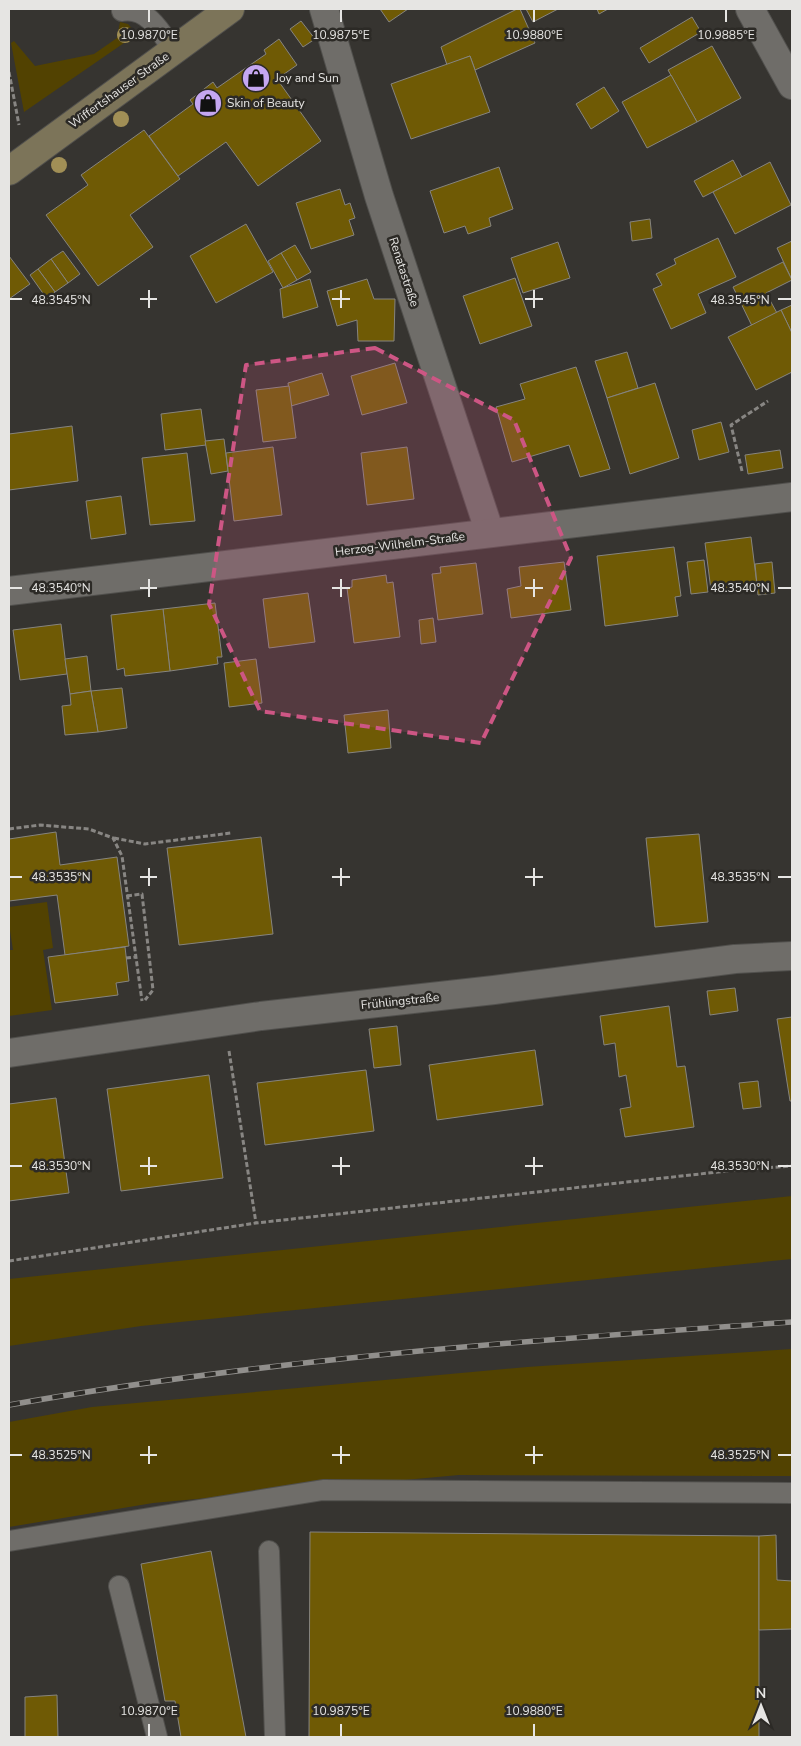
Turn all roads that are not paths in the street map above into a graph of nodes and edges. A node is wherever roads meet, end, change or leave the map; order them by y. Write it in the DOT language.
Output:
graph roads {
  1 [pos="230,9"];
  2 [pos="324,9"];
  3 [pos="750,9"];
  4 [pos="122,11"];
  5 [pos="173,50"];
  6 [pos="792,85"];
  7 [pos="16,166"];
  8 [pos="792,497"];
  9 [pos="490,533"];
  10 [pos="9,591"];
  11 [pos="792,956"];
  12 [pos="9,1053"];
  13 [pos="792,1493"];
  14 [pos="9,1541"];
  15 [pos="269,1551"];
  16 [pos="119,1586"];
  17 [pos="157,1737"];
  18 [pos="275,1737"];
  1 -- 5 [label="street, Wiffertshauser Straße"];
  2 -- 9 [label="street, Renatastraße"];
  3 -- 6 [label="street"];
  4 -- 5 [label="lane"];
  5 -- 7 [label="street, Wiffertshauser Straße"];
  8 -- 9 [label="street, Herzog-Wilhelm-Straße"];
  9 -- 10 [label="street, Herzog-Wilhelm-Straße"];
  11 -- 12 [label="street, Frühlingstraße"];
  13 -- 14 [label="lane"];
  15 -- 18 [label="lane"];
  16 -- 17 [label="lane"];
}
